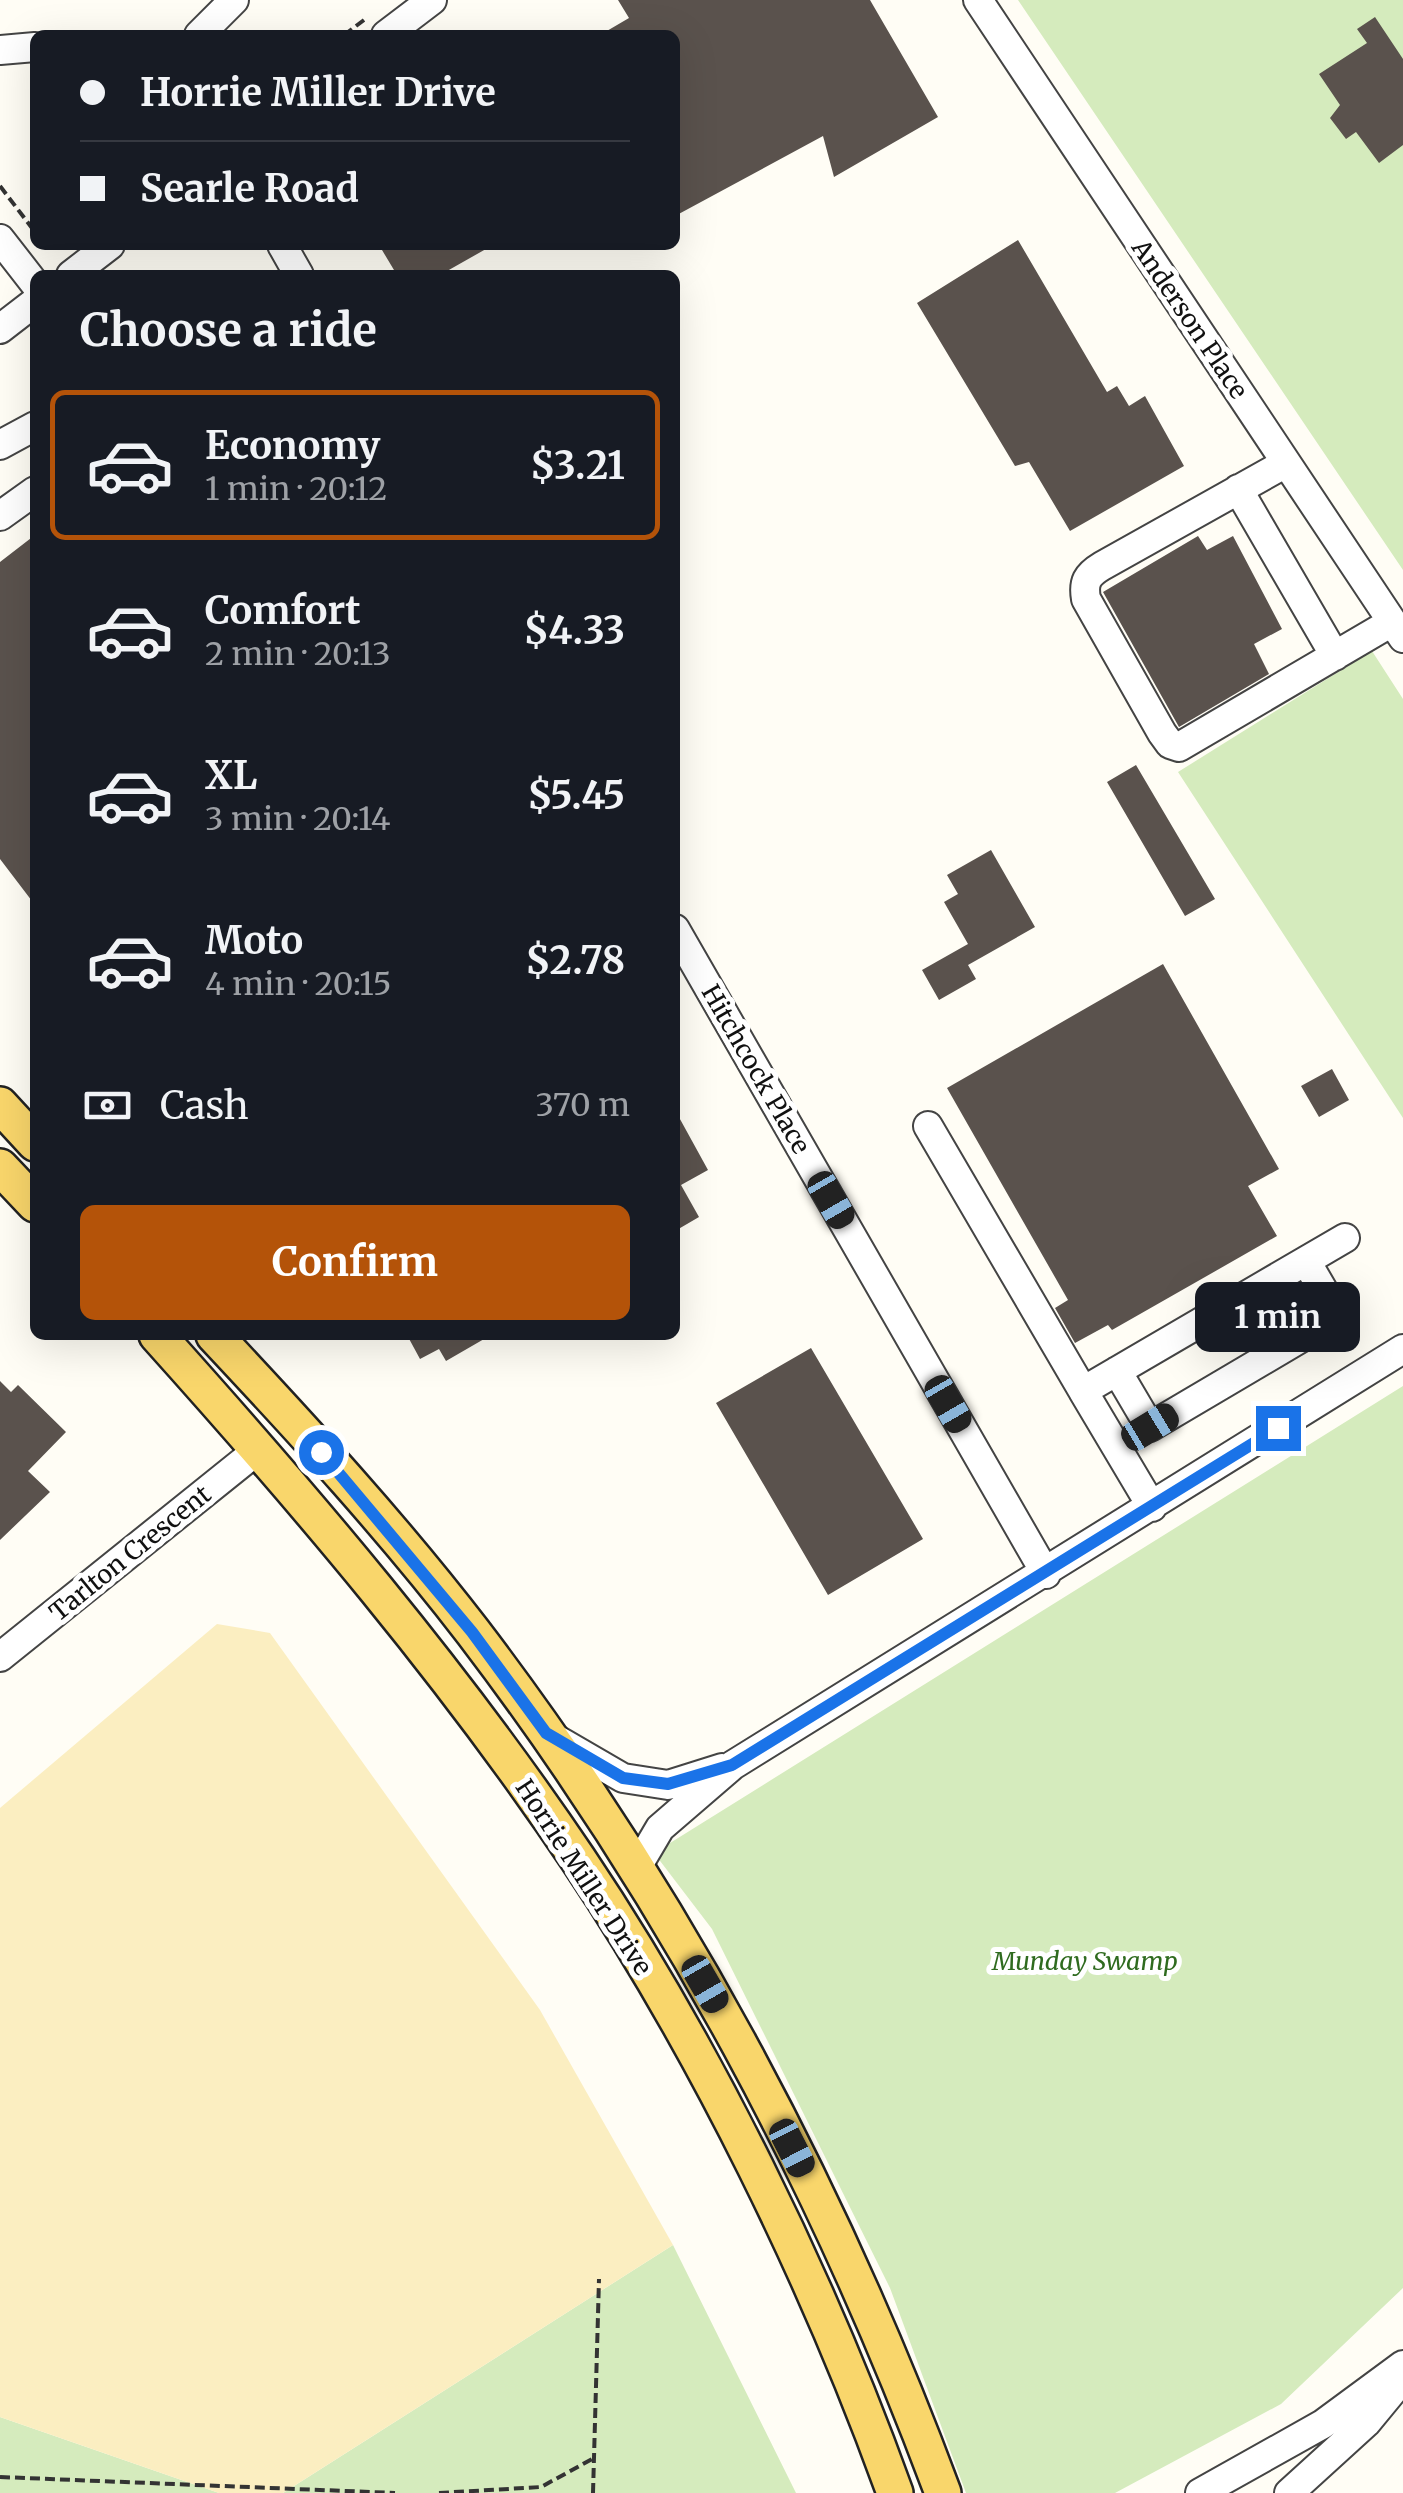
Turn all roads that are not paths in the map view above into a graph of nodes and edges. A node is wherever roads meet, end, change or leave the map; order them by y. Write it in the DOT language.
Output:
graph roads {
  1 [pos="234,0"];
  2 [pos="432,0"];
  3 [pos="978,0"];
  4 [pos="380,23"];
  5 [pos="205,30"];
  6 [pos="30,47"];
  7 [pos="0,50"];
  8 [pos="0,239"];
  9 [pos="103,250"];
  10 [pos="77,270"];
  11 [pos="30,278"];
  12 [pos="30,306"];
  13 [pos="0,329"];
  14 [pos="30,429"];
  15 [pos="0,445"];
  16 [pos="1286,463"];
  17 [pos="1238,490"];
  18 [pos="30,495"];
  19 [pos="0,516"];
  20 [pos="1397,630"];
  21 [pos="1335,656"];
  22 [pos="680,937"];
  23 [pos="0,1105"];
  24 [pos="928,1126"];
  25 [pos="30,1138"];
  26 [pos="0,1167"];
  27 [pos="30,1199"];
  28 [pos="1346,1238"];
  29 [pos="1306,1261"];
  30 [pos="162,1340"];
  31 [pos="219,1340"];
  32 [pos="1403,1349"];
  33 [pos="1118,1370"];
  34 [pos="1083,1391"];
  35 [pos="260,1449"];
  36 [pos="1152,1507"];
  37 [pos="1046,1574"];
  38 [pos="0,1657"];
  39 [pos="546,1733"];
  40 [pos="732,1765"];
  41 [pos="637,1868"];
  42 [pos="1403,2366"];
  43 [pos="1403,2378"];
  44 [pos="895,2493"];
  45 [pos="943,2493"];
  46 [pos="1200,2493"];
  47 [pos="1290,2493"];
  1 -- 5 [label="street"];
  2 -- 4 [label="street"];
  3 -- 16 [label="street, Anderson Place"];
  6 -- 7 [label="street"];
  8 -- 11 [label="street"];
  9 -- 10 [label="street"];
  12 -- 13 [label="street"];
  14 -- 15 [label="street"];
  16 -- 17 [label="street"];
  16 -- 20 [label="street, Anderson Place"];
  17 -- 21 [label="street"];
  17 -- 21 [label="street"];
  18 -- 19 [label="street"];
  20 -- 21 [label="street"];
  22 -- 37 [label="street, Hitchcock Place"];
  23 -- 25 [label="main road"];
  24 -- 34 [label="street"];
  26 -- 27 [label="main road"];
  28 -- 29 [label="street"];
  29 -- 33 [label="street"];
  29 -- 33 [label="street"];
  30 -- 35 [label="main road, Horrie Miller Drive"];
  31 -- 39 [label="main road, Horrie Miller Drive"];
  32 -- 36 [label="street"];
  33 -- 34 [label="street"];
  34 -- 36 [label="street"];
  35 -- 38 [label="street, Tarlton Crescent"];
  35 -- 44 [label="main road, Horrie Miller Drive"];
  36 -- 37 [label="street"];
  37 -- 40 [label="street"];
  39 -- 40 [label="street"];
  39 -- 41 [label="main road, Horrie Miller Drive"];
  40 -- 41 [label="street"];
  41 -- 45 [label="main road, Horrie Miller Drive"];
  42 -- 46 [label="street"];
  43 -- 47 [label="street"];
}
